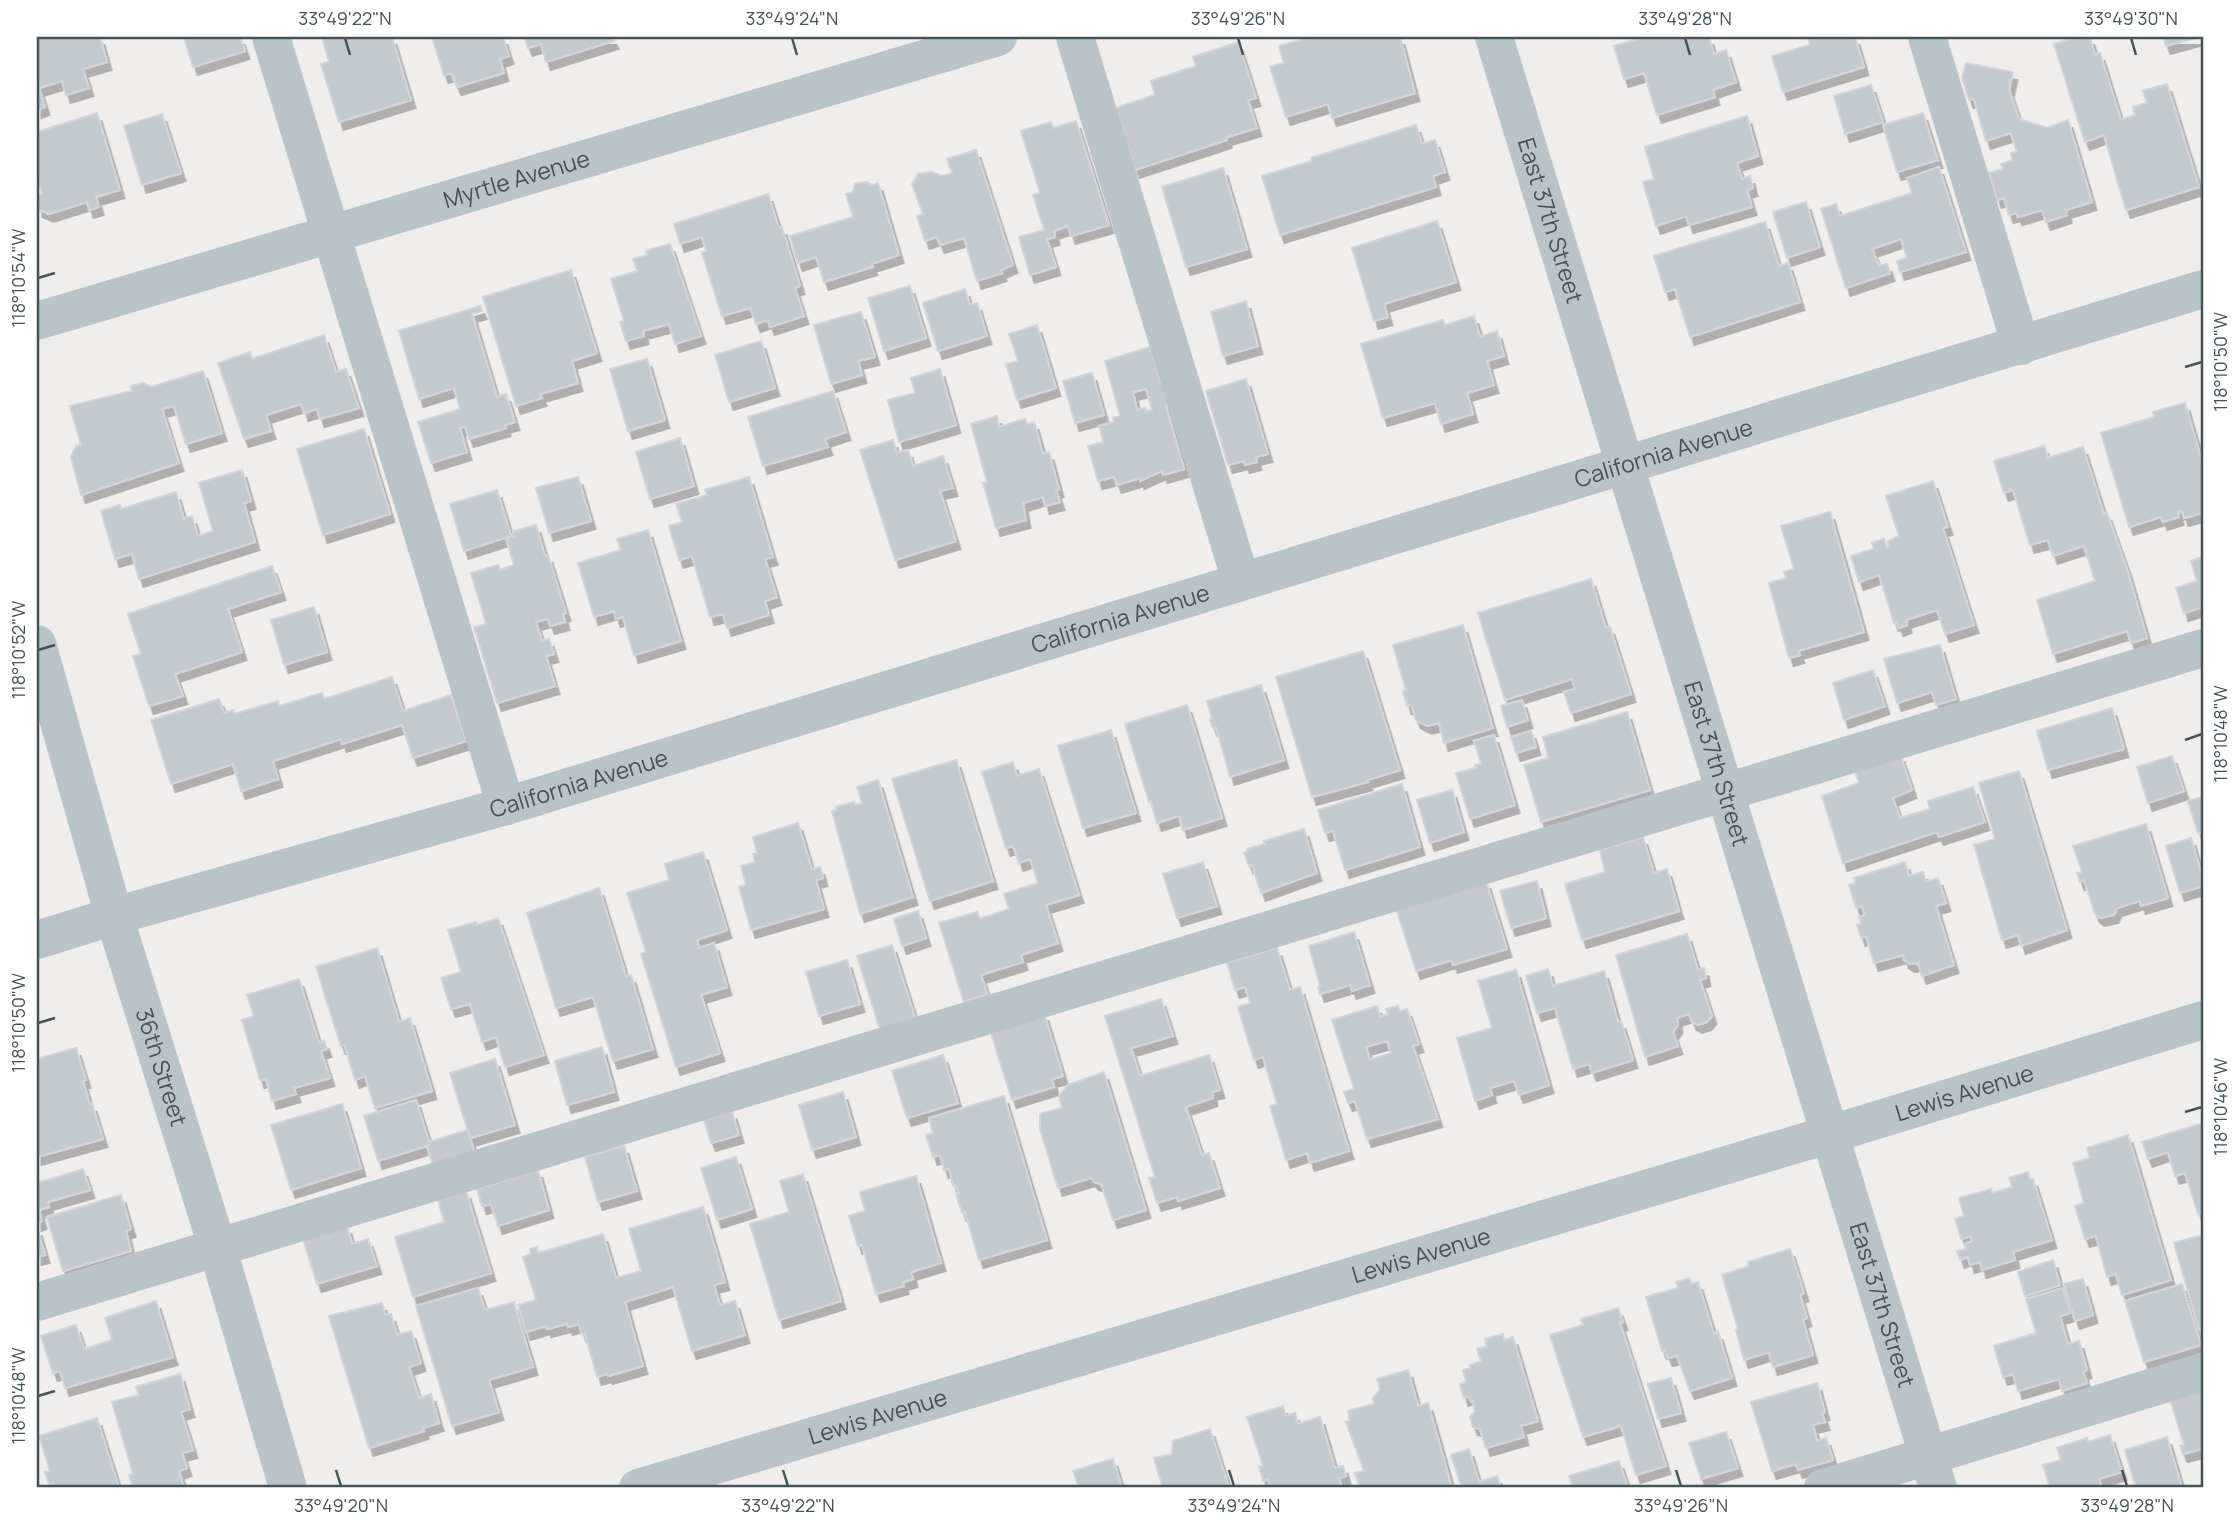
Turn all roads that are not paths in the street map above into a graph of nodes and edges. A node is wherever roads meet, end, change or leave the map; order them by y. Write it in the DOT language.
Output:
graph roads {
  1 [pos="271,37"];
  2 [pos="998,37"];
  3 [pos="1074,37"];
  4 [pos="1494,37"];
  5 [pos="1927,37"];
  6 [pos="333,235"];
  7 [pos="2203,289"];
  8 [pos="37,321"];
  9 [pos="2021,346"];
  10 [pos="1625,465"];
  11 [pos="1241,581"];
  12 [pos="37,644"];
  13 [pos="2203,648"];
  14 [pos="1726,793"];
  15 [pos="506,806"];
  16 [pos="114,916"];
  17 [pos="37,940"];
  18 [pos="2203,1020"];
  19 [pos="1831,1134"];
  20 [pos="217,1247"];
  21 [pos="37,1301"];
  22 [pos="2203,1372"];
  23 [pos="1933,1472"];
  24 [pos="288,1488"];
  25 [pos="638,1488"];
  26 [pos="1824,1488"];
  1 -- 6 [label="street"];
  2 -- 6 [label="street, Myrtle Avenue"];
  3 -- 11 [label="street"];
  4 -- 10 [label="street, East 37th Street"];
  5 -- 9 [label="street"];
  6 -- 8 [label="street, Myrtle Avenue"];
  6 -- 15 [label="street"];
  7 -- 9 [label="street, California Avenue"];
  9 -- 10 [label="street, California Avenue"];
  10 -- 11 [label="street, California Avenue"];
  10 -- 14 [label="street, East 37th Street"];
  11 -- 15 [label="street, California Avenue"];
  12 -- 16 [label="street, 36th Street"];
  13 -- 14 [label="street"];
  14 -- 19 [label="street, East 37th Street"];
  14 -- 20 [label="street"];
  15 -- 16 [label="street, California Avenue"];
  16 -- 17 [label="street, California Avenue"];
  16 -- 20 [label="street, 36th Street"];
  18 -- 19 [label="street, Lewis Avenue"];
  19 -- 23 [label="street, East 37th Street"];
  19 -- 25 [label="street, Lewis Avenue"];
  20 -- 21 [label="street"];
  20 -- 24 [label="street, 36th Street"];
  22 -- 23 [label="street"];
  23 -- 26 [label="street"];
}
